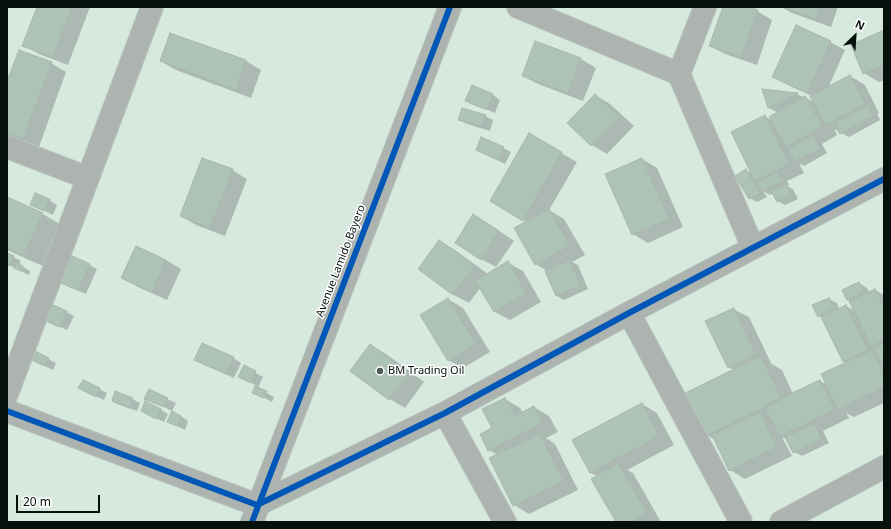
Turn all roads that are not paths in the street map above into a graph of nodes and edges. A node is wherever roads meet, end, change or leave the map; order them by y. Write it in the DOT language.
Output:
graph roads {
  1 [pos="152,7"];
  2 [pos="450,7"];
  3 [pos="518,7"];
  4 [pos="705,7"];
  5 [pos="679,74"];
  6 [pos="7,147"];
  7 [pos="88,178"];
  8 [pos="884,179"];
  9 [pos="753,248"];
  10 [pos="629,313"];
  11 [pos="7,394"];
  12 [pos="7,411"];
  13 [pos="445,413"];
  14 [pos="884,467"];
  15 [pos="255,513"];
  16 [pos="505,522"];
  17 [pos="741,522"];
  18 [pos="781,522"];
  1 -- 7 [label="street"];
  2 -- 15 [label="street, Avenue Lamido Bayero"];
  3 -- 5 [label="street"];
  4 -- 5 [label="street"];
  5 -- 9 [label="street"];
  6 -- 7 [label="street"];
  7 -- 11 [label="street"];
  8 -- 9 [label="street"];
  9 -- 10 [label="street"];
  10 -- 13 [label="street"];
  10 -- 17 [label="street"];
  12 -- 15 [label="street"];
  13 -- 15 [label="street"];
  13 -- 16 [label="street"];
  14 -- 18 [label="street"];
}
